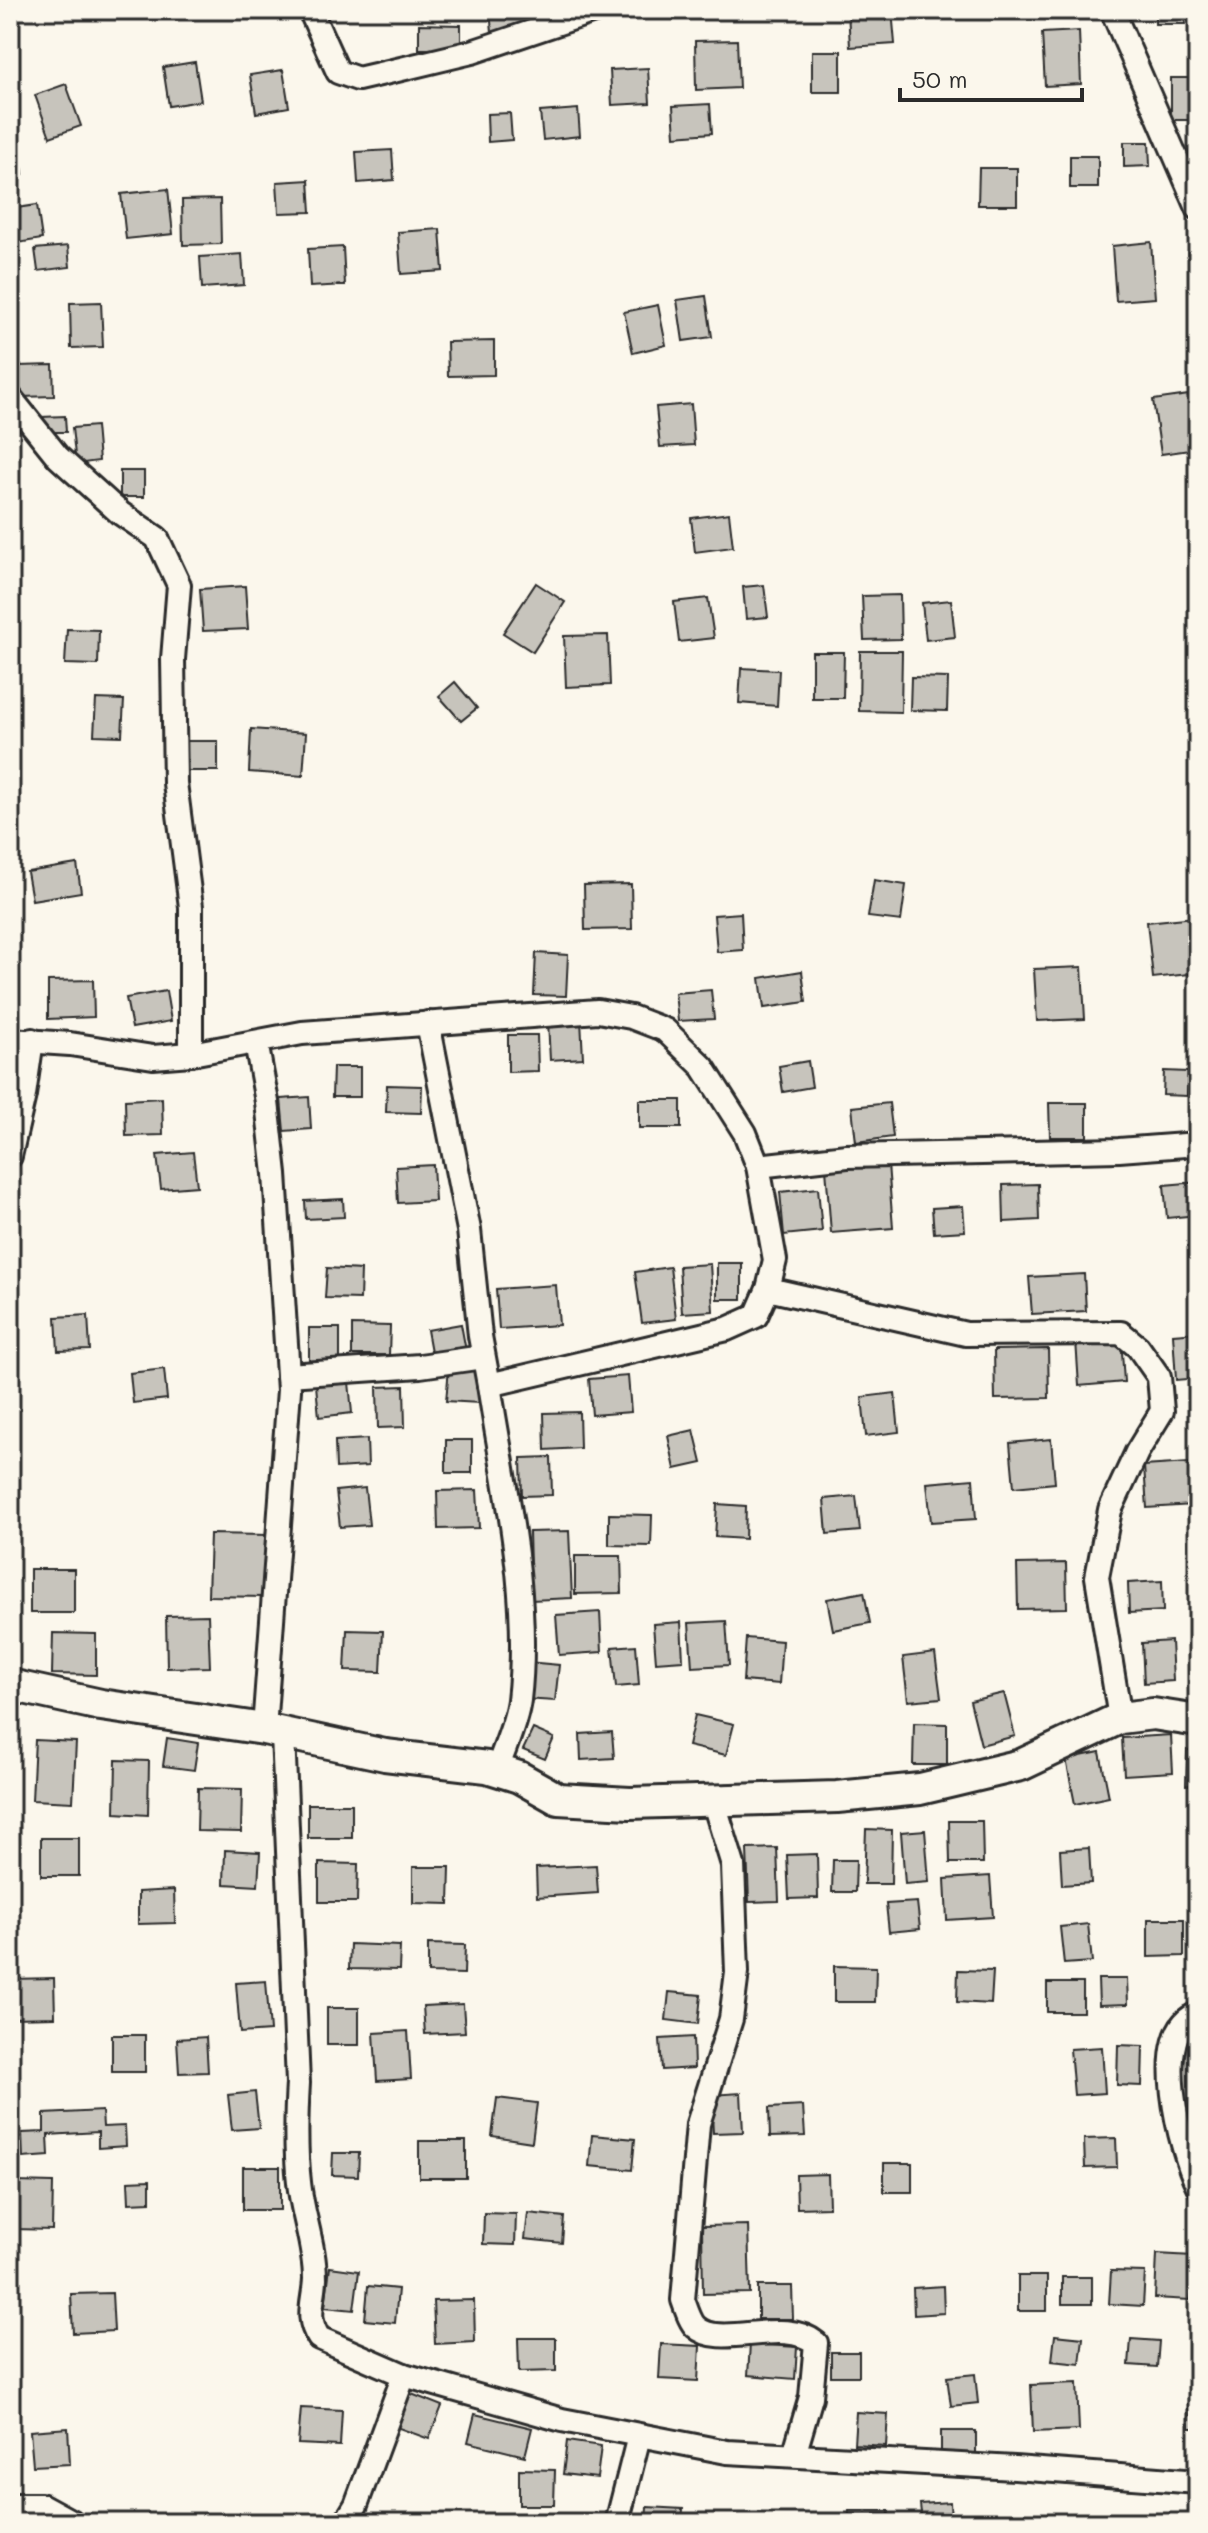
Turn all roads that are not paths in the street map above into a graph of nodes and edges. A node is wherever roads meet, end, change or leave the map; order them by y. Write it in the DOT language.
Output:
graph roads {
  1 [pos="310,10"];
  2 [pos="597,10"];
  3 [pos="1112,10"];
  4 [pos="1198,208"];
  5 [pos="10,397"];
  6 [pos="428,1023"];
  7 [pos="21,1040"];
  8 [pos="256,1042"];
  9 [pos="191,1054"];
  10 [pos="1198,1144"];
  11 [pos="10,1156"];
  12 [pos="758,1166"];
  13 [pos="768,1289"];
  14 [pos="483,1357"];
  15 [pos="288,1375"];
  16 [pos="489,1385"];
  17 [pos="10,1685"];
  18 [pos="1120,1718"];
  19 [pos="1198,1721"];
  20 [pos="273,1732"];
  21 [pos="497,1770"];
  22 [pos="714,1803"];
  23 [pos="1198,2014"];
  24 [pos="1198,2186"];
  25 [pos="404,2375"];
  26 [pos="639,2436"];
  27 [pos="794,2455"];
  28 [pos="1198,2482"];
  29 [pos="10,2505"];
  30 [pos="74,2523"];
  31 [pos="345,2523"];
  32 [pos="617,2523"];
  1 -- 2 [label="street"];
  3 -- 4 [label="street"];
  5 -- 9 [label="street"];
  6 -- 8 [label="street"];
  6 -- 12 [label="street"];
  6 -- 14 [label="street"];
  7 -- 9 [label="street"];
  7 -- 11 [label="street"];
  8 -- 9 [label="street"];
  8 -- 15 [label="street"];
  10 -- 12 [label="street"];
  12 -- 13 [label="street"];
  13 -- 16 [label="street"];
  13 -- 18 [label="street"];
  14 -- 15 [label="street"];
  14 -- 16 [label="street"];
  15 -- 20 [label="street"];
  16 -- 21 [label="street"];
  17 -- 20 [label="main road"];
  18 -- 19 [label="main road"];
  18 -- 22 [label="main road"];
  20 -- 21 [label="main road"];
  20 -- 25 [label="street"];
  21 -- 22 [label="main road"];
  22 -- 27 [label="street"];
  23 -- 24 [label="street"];
  25 -- 26 [label="street"];
  25 -- 31 [label="street"];
  26 -- 27 [label="street"];
  26 -- 32 [label="street"];
  27 -- 28 [label="street"];
  29 -- 30 [label="street"];
}
